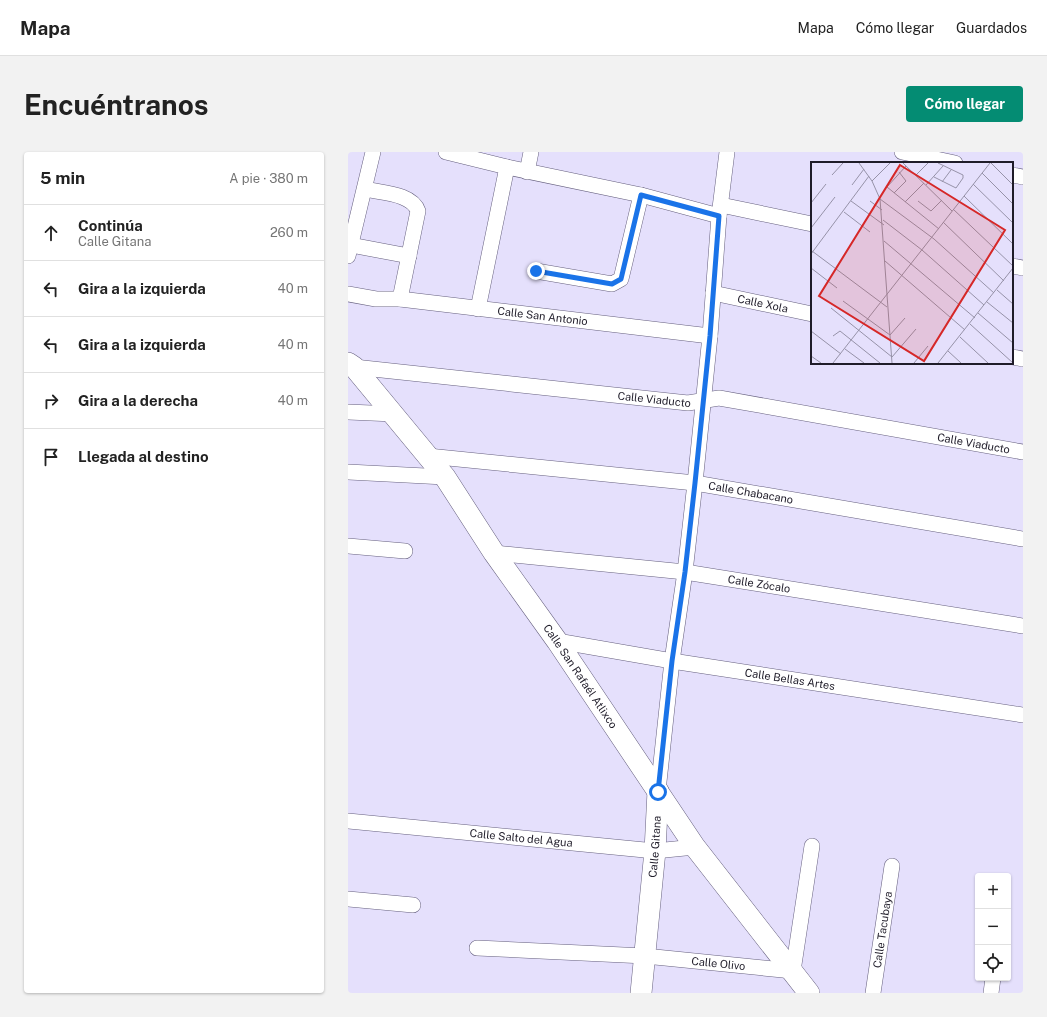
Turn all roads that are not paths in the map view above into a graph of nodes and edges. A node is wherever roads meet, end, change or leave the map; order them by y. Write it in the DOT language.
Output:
graph roads {
  1 [pos="373,152"];
  2 [pos="449,152"];
  3 [pos="531,152"];
  4 [pos="727,152"];
  5 [pos="902,152"];
  6 [pos="950,162"];
  7 [pos="507,167"];
  8 [pos="527,172"];
  9 [pos="1013,175"];
  10 [pos="1023,177"];
  11 [pos="365,189"];
  12 [pos="641,195"];
  13 [pos="720,211"];
  14 [pos="811,224"];
  15 [pos="350,250"];
  16 [pos="409,256"];
  17 [pos="1013,266"];
  18 [pos="1023,268"];
  19 [pos="536,271"];
  20 [pos="713,293"];
  21 [pos="348,294"];
  22 [pos="400,299"];
  23 [pos="478,309"];
  24 [pos="811,314"];
  25 [pos="710,336"];
  26 [pos="1013,357"];
  27 [pos="1023,359"];
  28 [pos="351,365"];
  29 [pos="703,400"];
  30 [pos="348,412"];
  31 [pos="394,414"];
  32 [pos="1023,452"];
  33 [pos="428,456"];
  34 [pos="348,472"];
  35 [pos="445,477"];
  36 [pos="695,483"];
  37 [pos="1023,539"];
  38 [pos="348,546"];
  39 [pos="405,551"];
  40 [pos="494,553"];
  41 [pos="685,572"];
  42 [pos="1023,626"];
  43 [pos="557,641"];
  44 [pos="672,661"];
  45 [pos="1023,715"];
  46 [pos="658,792"];
  47 [pos="348,821"];
  48 [pos="812,846"];
  49 [pos="695,847"];
  50 [pos="656,850"];
  51 [pos="892,866"];
  52 [pos="348,899"];
  53 [pos="414,905"];
  54 [pos="477,948"];
  55 [pos="645,956"];
  56 [pos="793,971"];
  57 [pos="993,981"];
  58 [pos="641,993"];
  59 [pos="809,993"];
  60 [pos="874,993"];
  61 [pos="991,993"];
  1 -- 11 [label="street"];
  2 -- 7 [label="street"];
  3 -- 8 [label="street"];
  4 -- 13 [label="street, Calle Gitana"];
  5 -- 6 [label="street"];
  7 -- 8 [label="street"];
  7 -- 23 [label="street"];
  8 -- 12 [label="street"];
  9 -- 10 [label="street"];
  11 -- 15 [label="street"];
  11 -- 16 [label="street"];
  12 -- 13 [label="street"];
  12 -- 19 [label="street"];
  13 -- 14 [label="street"];
  13 -- 20 [label="street, Calle Gitana"];
  15 -- 16 [label="street"];
  16 -- 22 [label="street"];
  17 -- 18 [label="street"];
  20 -- 24 [label="street, Calle Xola"];
  20 -- 25 [label="street, Calle Gitana"];
  21 -- 22 [label="street, Calle San Antonio"];
  22 -- 23 [label="street, Calle San Antonio"];
  23 -- 25 [label="street, Calle San Antonio"];
  25 -- 29 [label="street, Calle Gitana"];
  26 -- 27 [label="street"];
  28 -- 29 [label="street, Calle Viaducto"];
  28 -- 31 [label="street, Calle San Rafaél Atlixco"];
  29 -- 32 [label="street, Calle Viaducto"];
  29 -- 36 [label="street, Calle Gitana"];
  30 -- 31 [label="street"];
  31 -- 33 [label="street, Calle San Rafaél Atlixco"];
  33 -- 35 [label="street, Calle San Rafaél Atlixco"];
  33 -- 36 [label="street, Calle Chabacano"];
  34 -- 35 [label="street"];
  35 -- 40 [label="street, Calle San Rafaél Atlixco"];
  36 -- 37 [label="street, Calle Chabacano"];
  36 -- 41 [label="street, Calle Gitana"];
  38 -- 39 [label="street"];
  40 -- 41 [label="street, Calle Zócalo"];
  40 -- 43 [label="street, Calle San Rafaél Atlixco"];
  41 -- 42 [label="street, Calle Zócalo"];
  41 -- 44 [label="street, Calle Gitana"];
  43 -- 44 [label="street, Calle Bellas Artes"];
  43 -- 46 [label="street, Calle San Rafaél Atlixco"];
  44 -- 45 [label="street, Calle Bellas Artes"];
  44 -- 46 [label="street, Calle Gitana"];
  46 -- 49 [label="street, Calle San Rafaél Atlixco"];
  46 -- 50 [label="street, Calle Gitana"];
  47 -- 50 [label="street, Calle Salto del Agua"];
  48 -- 56 [label="street"];
  49 -- 50 [label="street, Calle Salto del Agua"];
  49 -- 56 [label="street, Calle San Rafaél Atlixco"];
  50 -- 55 [label="street, Calle Gitana"];
  51 -- 60 [label="street, Calle Tacubaya"];
  52 -- 53 [label="street"];
  54 -- 55 [label="street, Calle Olivo"];
  55 -- 56 [label="street, Calle Olivo"];
  55 -- 58 [label="street, Calle Gitana"];
  56 -- 59 [label="street, Calle San Rafaél Atlixco"];
  57 -- 61 [label="street"];
}
